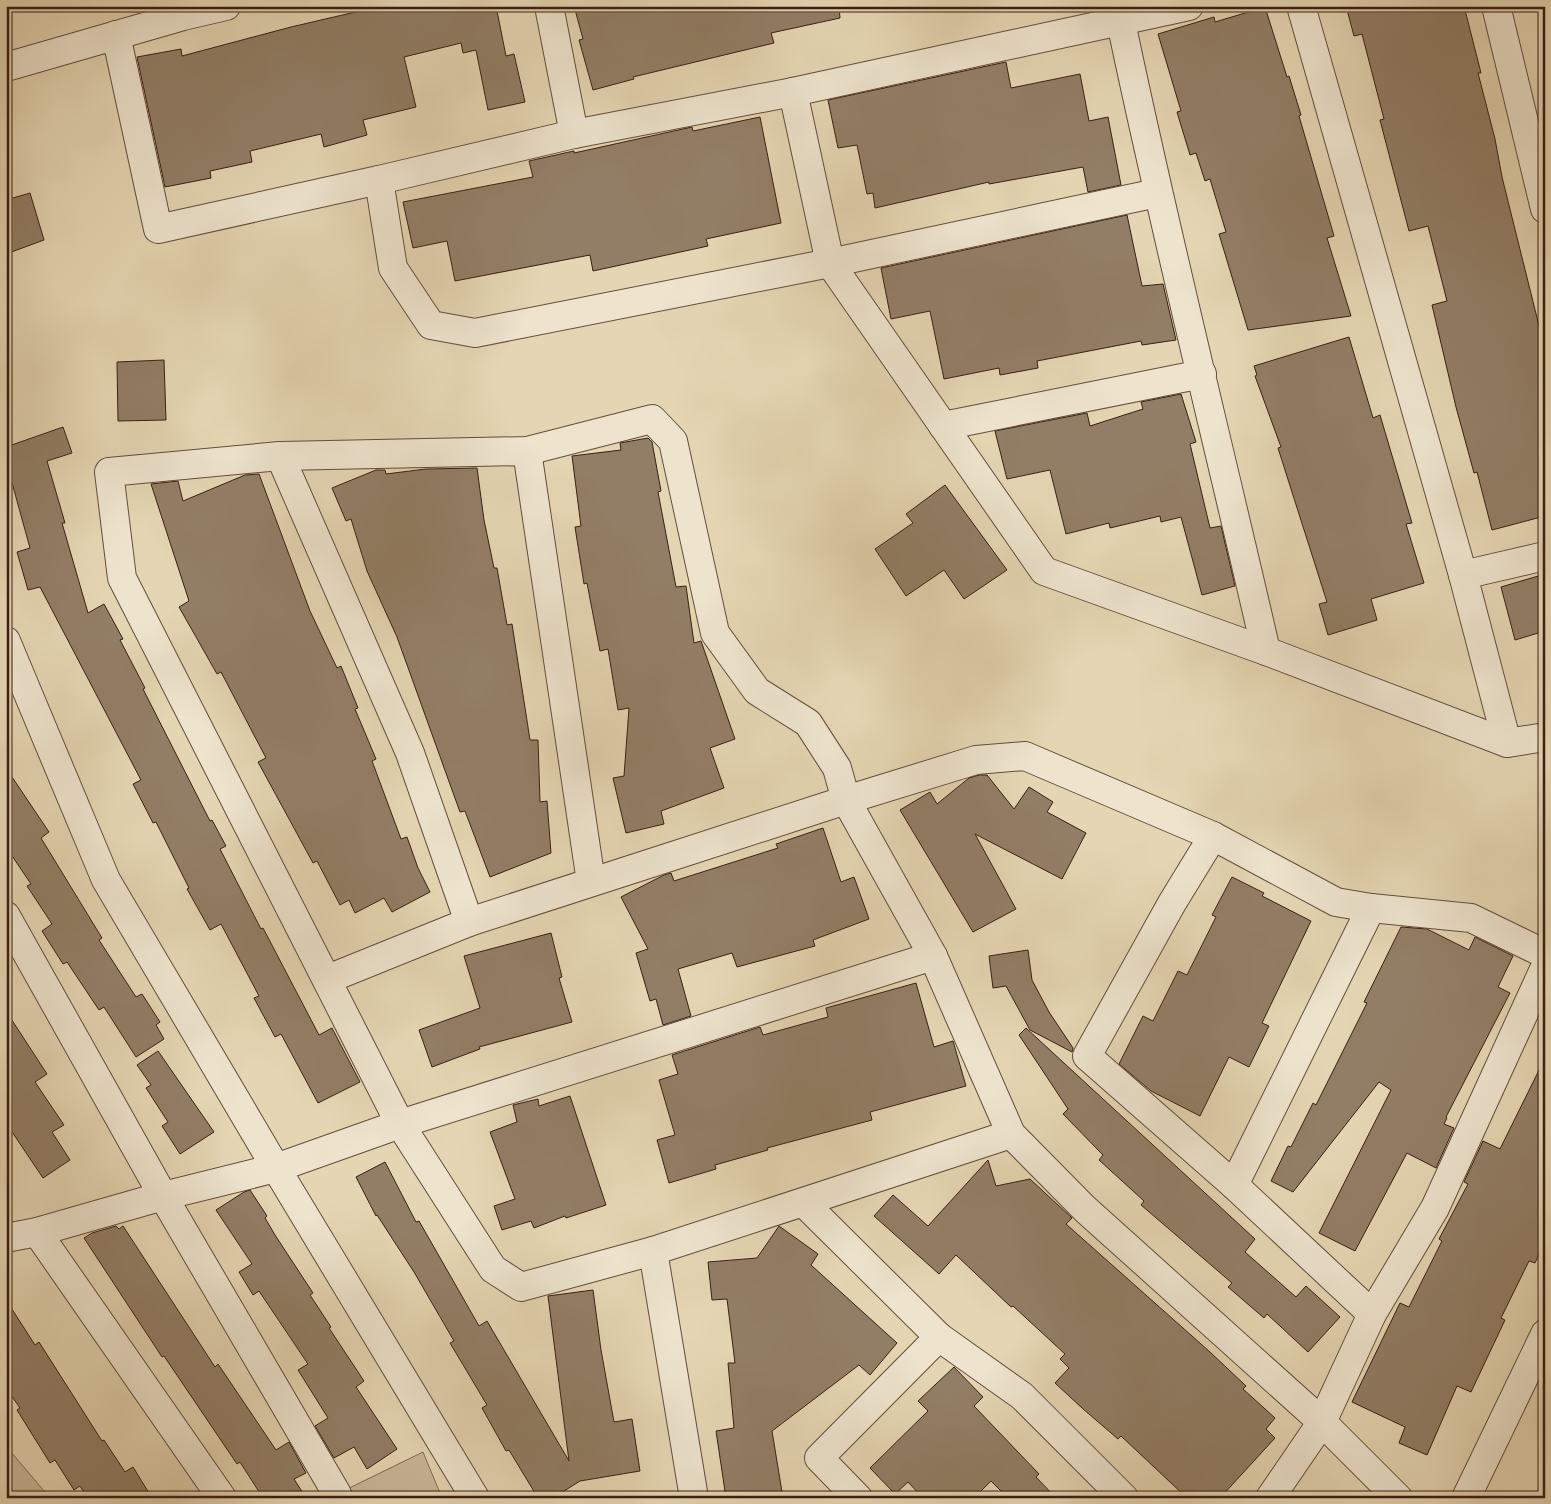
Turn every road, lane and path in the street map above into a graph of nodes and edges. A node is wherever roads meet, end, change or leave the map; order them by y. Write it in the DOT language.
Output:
graph roads {
  1 [pos="226,6"];
  2 [pos="549,6"];
  3 [pos="1189,6"];
  4 [pos="1301,6"];
  5 [pos="1496,6"];
  6 [pos="182,11"];
  7 [pos="1121,22"];
  8 [pos="116,35"];
  9 [pos="6,67"];
  10 [pos="793,92"];
  11 [pos="574,134"];
  12 [pos="379,180"];
  13 [pos="1157,192"];
  14 [pos="1545,209"];
  15 [pos="830,263"];
  16 [pos="1202,374"];
  17 [pos="943,426"];
  18 [pos="527,451"];
  19 [pos="280,456"];
  20 [pos="1545,556"];
  21 [pos="1463,575"];
  22 [pos="6,641"];
  23 [pos="1266,651"];
  24 [pos="1545,737"];
  25 [pos="1507,743"];
  26 [pos="846,800"];
  27 [pos="1213,836"];
  28 [pos="591,882"];
  29 [pos="1371,908"];
  30 [pos="6,916"];
  31 [pos="469,922"];
  32 [pos="1545,954"];
  33 [pos="933,956"];
  34 [pos="1545,967"];
  35 [pos="328,979"];
  36 [pos="400,1124"];
  37 [pos="1011,1134"];
  38 [pos="276,1168"];
  39 [pos="1234,1185"];
  40 [pos="163,1196"];
  41 [pos="804,1203"];
  42 [pos="37,1232"];
  43 [pos="6,1238"];
  44 [pos="653,1251"];
  45 [pos="1372,1314"];
  46 [pos="1545,1334"];
  47 [pos="940,1337"];
  48 [pos="1322,1422"];
  49 [pos="337,1494"];
  50 [pos="222,1498"];
  51 [pos="475,1498"];
  52 [pos="694,1498"];
  53 [pos="858,1498"];
  54 [pos="1124,1498"];
  55 [pos="1270,1498"];
  56 [pos="1398,1498"];
  57 [pos="1466,1498"];
  1 -- 6 [label="street"];
  2 -- 11 [label="street"];
  3 -- 7 [label="street"];
  4 -- 21 [label="street"];
  5 -- 14 [label="street"];
  6 -- 8 [label="street"];
  7 -- 10 [label="street"];
  7 -- 13 [label="street"];
  8 -- 9 [label="street"];
  8 -- 12 [label="street"];
  10 -- 11 [label="street"];
  10 -- 15 [label="street"];
  11 -- 12 [label="street"];
  12 -- 15 [label="street"];
  13 -- 15 [label="street"];
  13 -- 16 [label="street"];
  15 -- 17 [label="street"];
  16 -- 17 [label="street"];
  16 -- 23 [label="street"];
  17 -- 23 [label="street"];
  18 -- 19 [label="street"];
  18 -- 26 [label="street"];
  18 -- 28 [label="street"];
  19 -- 31 [label="street"];
  19 -- 35 [label="street"];
  20 -- 21 [label="street"];
  21 -- 25 [label="street"];
  22 -- 38 [label="street"];
  23 -- 25 [label="street"];
  24 -- 25 [label="street"];
  26 -- 27 [label="street"];
  26 -- 28 [label="street"];
  26 -- 33 [label="street"];
  27 -- 29 [label="street"];
  27 -- 39 [label="street"];
  28 -- 31 [label="street"];
  29 -- 32 [label="street"];
  29 -- 39 [label="street"];
  30 -- 40 [label="street"];
  31 -- 35 [label="street"];
  33 -- 36 [label="street"];
  33 -- 37 [label="street"];
  34 -- 45 [label="street"];
  35 -- 36 [label="street"];
  36 -- 38 [label="street"];
  36 -- 44 [label="street"];
  37 -- 41 [label="street"];
  37 -- 48 [label="street"];
  38 -- 40 [label="street"];
  38 -- 51 [label="street"];
  39 -- 45 [label="street"];
  40 -- 42 [label="street"];
  40 -- 49 [label="street"];
  41 -- 44 [label="street"];
  41 -- 47 [label="street"];
  42 -- 43 [label="street"];
  42 -- 50 [label="street"];
  44 -- 52 [label="street"];
  45 -- 48 [label="street"];
  46 -- 57 [label="street"];
  47 -- 53 [label="street"];
  47 -- 54 [label="street"];
  48 -- 55 [label="street"];
  48 -- 56 [label="street"];
}
